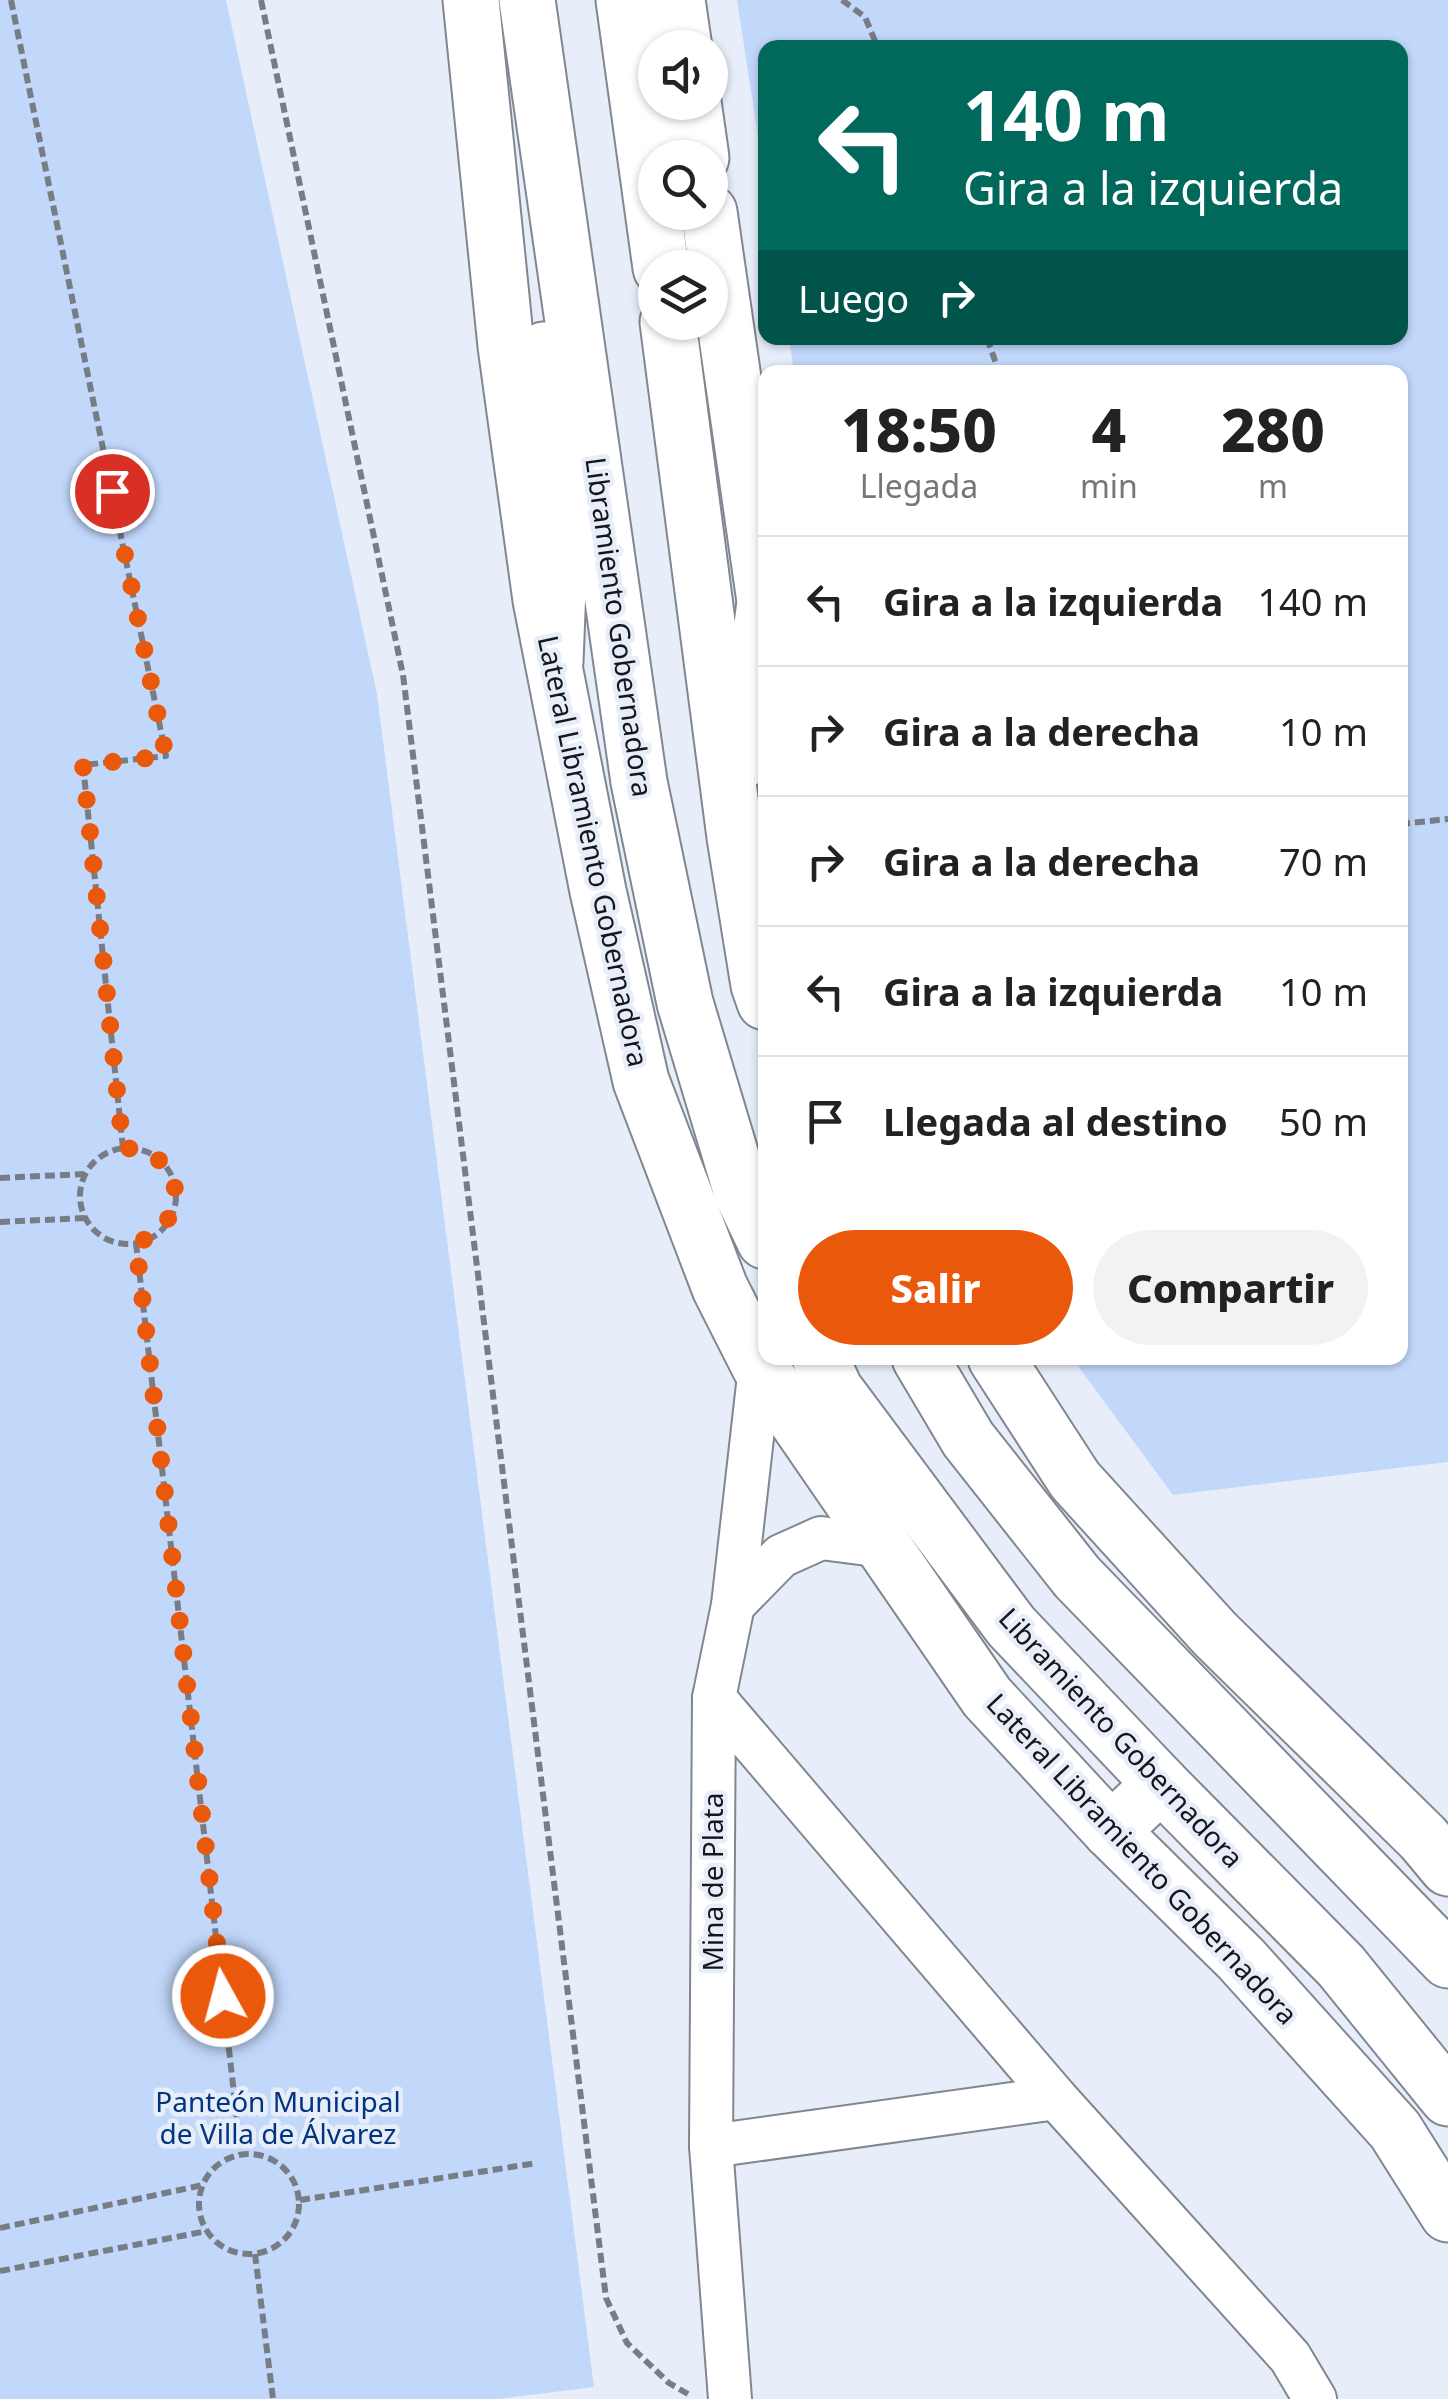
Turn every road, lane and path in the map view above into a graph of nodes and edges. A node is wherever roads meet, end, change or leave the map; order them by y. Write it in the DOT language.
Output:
graph roads {
  1 [pos="11,0"];
  2 [pos="261,0"];
  3 [pos="471,0"];
  4 [pos="527,0"];
  5 [pos="624,0"];
  6 [pos="678,0"];
  7 [pos="842,0"];
  8 [pos="682,30"];
  9 [pos="875,40"];
  10 [pos="551,178"];
  11 [pos="712,230"];
  12 [pos="659,250"];
  13 [pos="670,340"];
  14 [pos="758,552"];
  15 [pos="758,656"];
  16 [pos="555,662"];
  17 [pos="1448,819"];
  18 [pos="1408,823"];
  19 [pos="735,837"];
  20 [pos="758,979"];
  21 [pos="123,1148"];
  22 [pos="84,1174"];
  23 [pos="0,1178"];
  24 [pos="85,1218"];
  25 [pos="0,1222"];
  26 [pos="758,1227"];
  27 [pos="136,1243"];
  28 [pos="758,1363"];
  29 [pos="824,1365"];
  30 [pos="924,1365"];
  31 [pos="1001,1365"];
  32 [pos="760,1367"];
  33 [pos="883,1546"];
  34 [pos="732,1606"];
  35 [pos="714,1698"];
  36 [pos="1161,1784"];
  37 [pos="1111,1831"];
  38 [pos="1448,1868"];
  39 [pos="1448,1960"];
  40 [pos="1056,2098"];
  41 [pos="1448,2098"];
  42 [pos="711,2146"];
  43 [pos="241,2154"];
  44 [pos="537,2163"];
  45 [pos="203,2185"];
  46 [pos="300,2200"];
  47 [pos="1448,2214"];
  48 [pos="0,2228"];
  49 [pos="207,2231"];
  50 [pos="255,2254"];
  51 [pos="0,2272"];
  52 [pos="272,2399"];
  53 [pos="698,2399"];
  54 [pos="730,2399"];
  55 [pos="1315,2399"];
  1 -- 21 [label="path"];
  2 -- 53 [label="path"];
  3 -- 16 [label="main road, Lateral Libramiento Gobernadora"];
  4 -- 10 [label="main road, Libramiento Gobernadora"];
  5 -- 12 [label="main road"];
  6 -- 8 [label="main road"];
  7 -- 9 [label="path"];
  10 -- 16 [label="main road"];
  10 -- 26 [label="main road, Libramiento Gobernadora"];
  11 -- 14 [label="main road"];
  13 -- 19 [label="main road"];
  15 -- 19 [label="main road"];
  16 -- 28 [label="main road, Lateral Libramiento Gobernadora"];
  17 -- 18 [label="path"];
  19 -- 20 [label="main road"];
  21 -- 22 [label="path"];
  21 -- 27 [label="path"];
  22 -- 23 [label="path"];
  22 -- 24 [label="path"];
  24 -- 25 [label="path"];
  24 -- 27 [label="path"];
  27 -- 43 [label="path"];
  29 -- 36 [label="main road, Libramiento Gobernadora"];
  30 -- 39 [label="main road"];
  31 -- 38 [label="main road"];
  32 -- 33 [label="main road, Lateral Libramiento Gobernadora"];
  32 -- 34 [label="street, Mina de Plata"];
  33 -- 34 [label="street"];
  33 -- 37 [label="main road, Lateral Libramiento Gobernadora"];
  34 -- 35 [label="street, Mina de Plata"];
  35 -- 40 [label="street"];
  35 -- 42 [label="street, Mina de Plata"];
  36 -- 37 [label="main road"];
  36 -- 41 [label="main road, Libramiento Gobernadora"];
  37 -- 47 [label="main road, Lateral Libramiento Gobernadora"];
  40 -- 42 [label="street"];
  40 -- 55 [label="street"];
  42 -- 54 [label="street, Mina de Plata"];
  43 -- 45 [label="path"];
  43 -- 46 [label="path"];
  44 -- 46 [label="path"];
  45 -- 48 [label="path"];
  45 -- 49 [label="path"];
  46 -- 50 [label="path"];
  49 -- 50 [label="path"];
  49 -- 51 [label="path"];
  50 -- 52 [label="path"];
}
